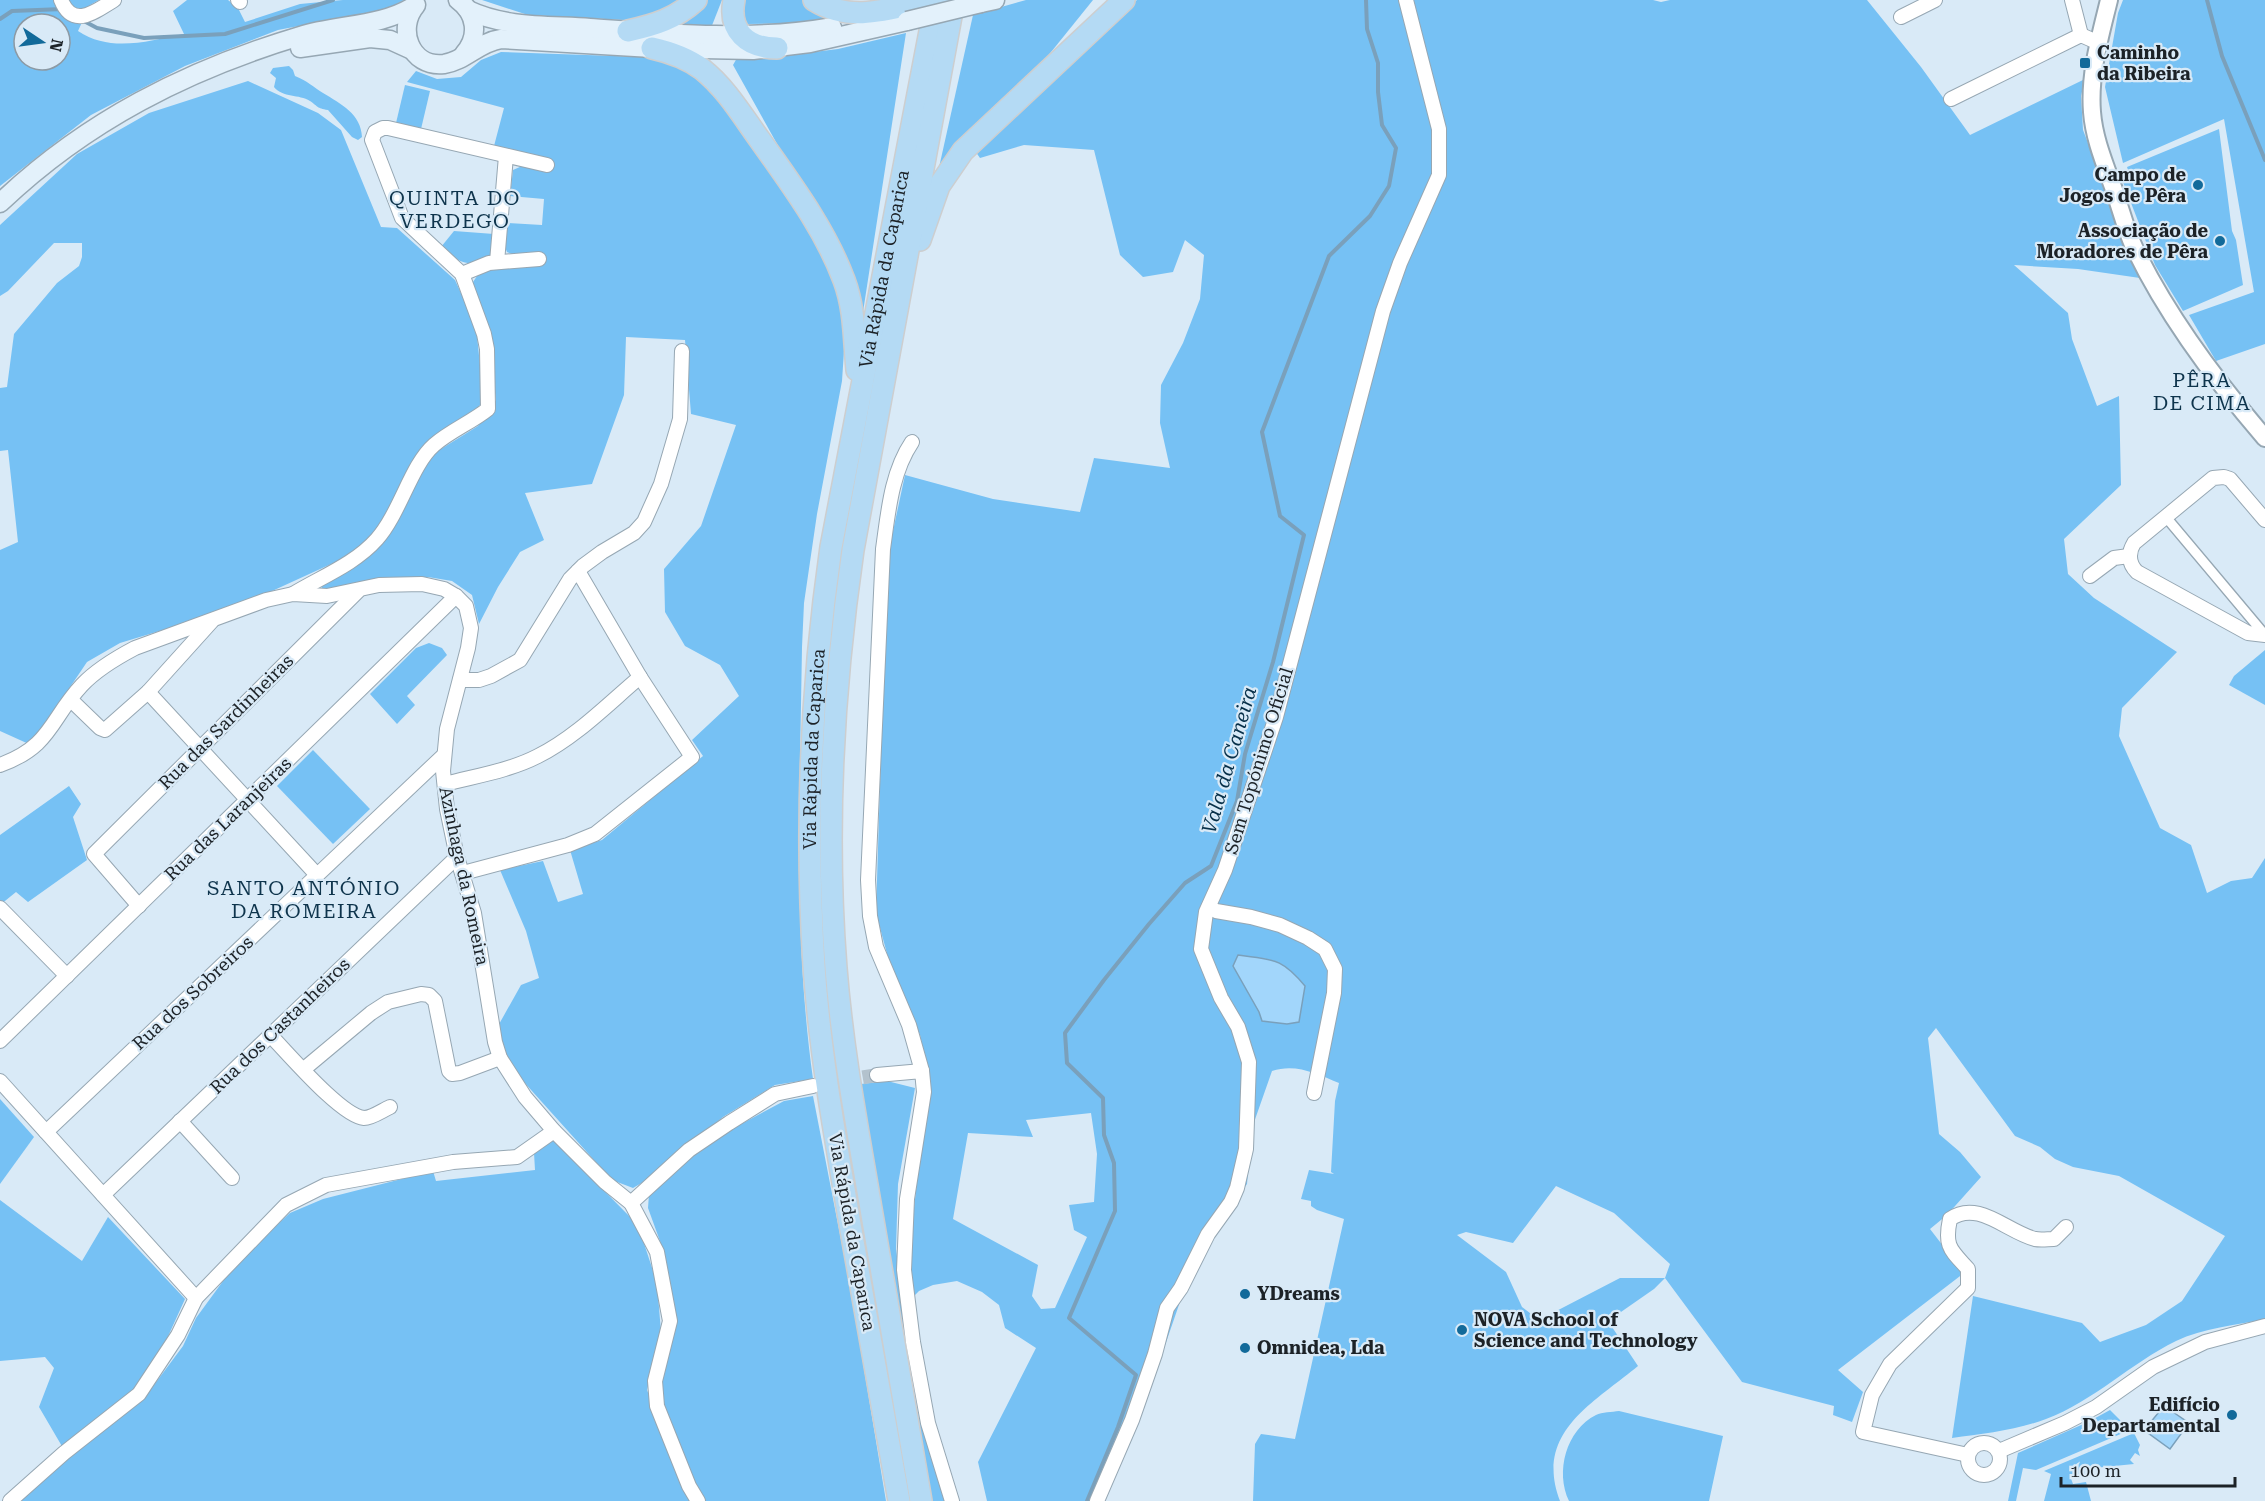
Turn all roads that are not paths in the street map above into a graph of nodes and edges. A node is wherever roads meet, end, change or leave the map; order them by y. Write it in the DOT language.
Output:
graph roads {
  1 [pos="61,0"];
  2 [pos="114,0"];
  3 [pos="696,0"];
  4 [pos="734,0"];
  5 [pos="814,0"];
  6 [pos="943,0"];
  7 [pos="954,0"];
  8 [pos="1124,0"];
  9 [pos="1406,0"];
  10 [pos="1935,0"];
  11 [pos="2072,0"];
  12 [pos="2109,0"];
  13 [pos="420,1"];
  14 [pos="988,2"];
  15 [pos="463,4"];
  16 [pos="919,7"];
  17 [pos="1901,17"];
  18 [pos="628,31"];
  19 [pos="2081,35"];
  20 [pos="742,36"];
  21 [pos="2098,43"];
  22 [pos="652,48"];
  23 [pos="777,48"];
  24 [pos="412,50"];
  25 [pos="463,55"];
  26 [pos="1951,99"];
  27 [pos="506,156"];
  28 [pos="547,165"];
  29 [pos="0,203"];
  30 [pos="0,213"];
  31 [pos="539,259"];
  32 [pos="497,262"];
  33 [pos="462,274"];
  34 [pos="898,306"];
  35 [pos="682,351"];
  36 [pos="859,394"];
  37 [pos="2265,438"];
  38 [pos="912,442"];
  39 [pos="2165,516"];
  40 [pos="2265,520"];
  41 [pos="2129,556"];
  42 [pos="578,571"];
  43 [pos="2090,576"];
  44 [pos="359,590"];
  45 [pos="293,594"];
  46 [pos="456,596"];
  47 [pos="214,619"];
  48 [pos="2265,635"];
  49 [pos="640,677"];
  50 [pos="460,680"];
  51 [pos="148,692"];
  52 [pos="71,700"];
  53 [pos="200,748"];
  54 [pos="444,755"];
  55 [pos="0,765"];
  56 [pos="445,784"];
  57 [pos="248,800"];
  58 [pos="457,857"];
  59 [pos="462,873"];
  60 [pos="317,875"];
  61 [pos="139,906"];
  62 [pos="1209,907"];
  63 [pos="0,908"];
  64 [pos="67,976"];
  65 [pos="270,1035"];
  66 [pos="0,1041"];
  67 [pos="500,1058"];
  68 [pos="304,1069"];
  69 [pos="922,1071"];
  70 [pos="877,1075"];
  71 [pos="0,1081"];
  72 [pos="813,1086"];
  73 [pos="1314,1093"];
  74 [pos="390,1107"];
  75 [pos="180,1121"];
  76 [pos="554,1131"];
  77 [pos="46,1132"];
  78 [pos="232,1178"];
  79 [pos="103,1195"];
  80 [pos="631,1203"];
  81 [pos="2066,1227"];
  82 [pos="196,1298"];
  83 [pos="2265,1326"];
  84 [pos="1999,1451"];
  85 [pos="1968,1455"];
  86 [pos="10,1501"];
  87 [pos="698,1501"];
  88 [pos="899,1501"];
  89 [pos="921,1501"];
  90 [pos="952,1501"];
  91 [pos="1097,1501"];
  1 -- 2 [label="street"];
  3 -- 18 [label="highway"];
  4 -- 20 [label="highway"];
  5 -- 16 [label="highway"];
  6 -- 16 [label="main road"];
  7 -- 34 [label="highway, Via Rápida da Caparica"];
  8 -- 34 [label="highway"];
  9 -- 62 [label="street, Sem Topónimo Oficial"];
  10 -- 17 [label="street"];
  11 -- 19 [label="street"];
  12 -- 21 [label="street"];
  13 -- 24 [label="main road"];
  13 -- 29 [label="main road"];
  14 -- 16 [label="main road, bridge"];
  15 -- 18 [label="main road"];
  15 -- 25 [label="main road"];
  16 -- 20 [label="main road"];
  16 -- 23 [label="main road"];
  16 -- 36 [label="highway, Via Rápida da Caparica"];
  18 -- 20 [label="main road"];
  19 -- 21 [label="street"];
  19 -- 26 [label="street"];
  20 -- 23 [label="highway"];
  21 -- 37 [label="street"];
  22 -- 23 [label="main road"];
  22 -- 25 [label="main road"];
  22 -- 36 [label="highway"];
  24 -- 25 [label="main road"];
  24 -- 30 [label="main road"];
  27 -- 28 [label="street"];
  27 -- 32 [label="street"];
  27 -- 33 [label="street"];
  31 -- 32 [label="street"];
  32 -- 33 [label="street"];
  33 -- 45 [label="street"];
  34 -- 89 [label="highway, Via Rápida da Caparica"];
  35 -- 42 [label="street"];
  36 -- 88 [label="highway, Via Rápida da Caparica"];
  38 -- 69 [label="street"];
  39 -- 40 [label="street"];
  39 -- 41 [label="street"];
  39 -- 48 [label="street"];
  41 -- 43 [label="street"];
  41 -- 48 [label="street"];
  42 -- 49 [label="street"];
  42 -- 50 [label="street"];
  44 -- 45 [label="street"];
  44 -- 46 [label="street"];
  44 -- 53 [label="street, Rua das Sardinheiras"];
  45 -- 47 [label="street"];
  46 -- 50 [label="street, Azinhaga da Romeira"];
  46 -- 57 [label="street, Rua das Laranjeiras"];
  47 -- 51 [label="street"];
  47 -- 52 [label="street"];
  49 -- 56 [label="street"];
  49 -- 59 [label="street"];
  50 -- 54 [label="street, Azinhaga da Romeira"];
  51 -- 52 [label="street"];
  51 -- 53 [label="street"];
  52 -- 55 [label="street"];
  53 -- 57 [label="street"];
  53 -- 61 [label="street, Rua das Sardinheiras"];
  54 -- 56 [label="street, Azinhaga da Romeira"];
  54 -- 60 [label="street, Rua dos Sobreiros"];
  56 -- 58 [label="street, Azinhaga da Romeira"];
  57 -- 60 [label="street"];
  57 -- 61 [label="street, Rua das Laranjeiras"];
  58 -- 59 [label="street, Azinhaga da Romeira"];
  58 -- 65 [label="street, Rua dos Castanheiros"];
  59 -- 67 [label="street, Azinhaga da Romeira"];
  60 -- 77 [label="street, Rua dos Sobreiros"];
  61 -- 64 [label="street, Rua das Laranjeiras"];
  62 -- 73 [label="street"];
  62 -- 91 [label="street, Sem Topónimo Oficial"];
  63 -- 64 [label="street"];
  64 -- 66 [label="street, Rua das Laranjeiras"];
  65 -- 68 [label="street"];
  65 -- 75 [label="street, Rua dos Castanheiros"];
  67 -- 68 [label="street"];
  67 -- 76 [label="street, Azinhaga da Romeira"];
  68 -- 74 [label="street"];
  69 -- 70 [label="street"];
  69 -- 90 [label="street"];
  71 -- 77 [label="street"];
  72 -- 80 [label="street"];
  75 -- 78 [label="street"];
  75 -- 79 [label="street, Rua dos Castanheiros"];
  76 -- 80 [label="street, Azinhaga da Romeira"];
  76 -- 82 [label="street"];
  77 -- 79 [label="street"];
  79 -- 82 [label="street"];
  80 -- 87 [label="street, Azinhaga da Romeira"];
  81 -- 85 [label="street"];
  82 -- 86 [label="street"];
  83 -- 84 [label="street"];
  84 -- 85 [label="street"];
  84 -- 85 [label="street"];
}
